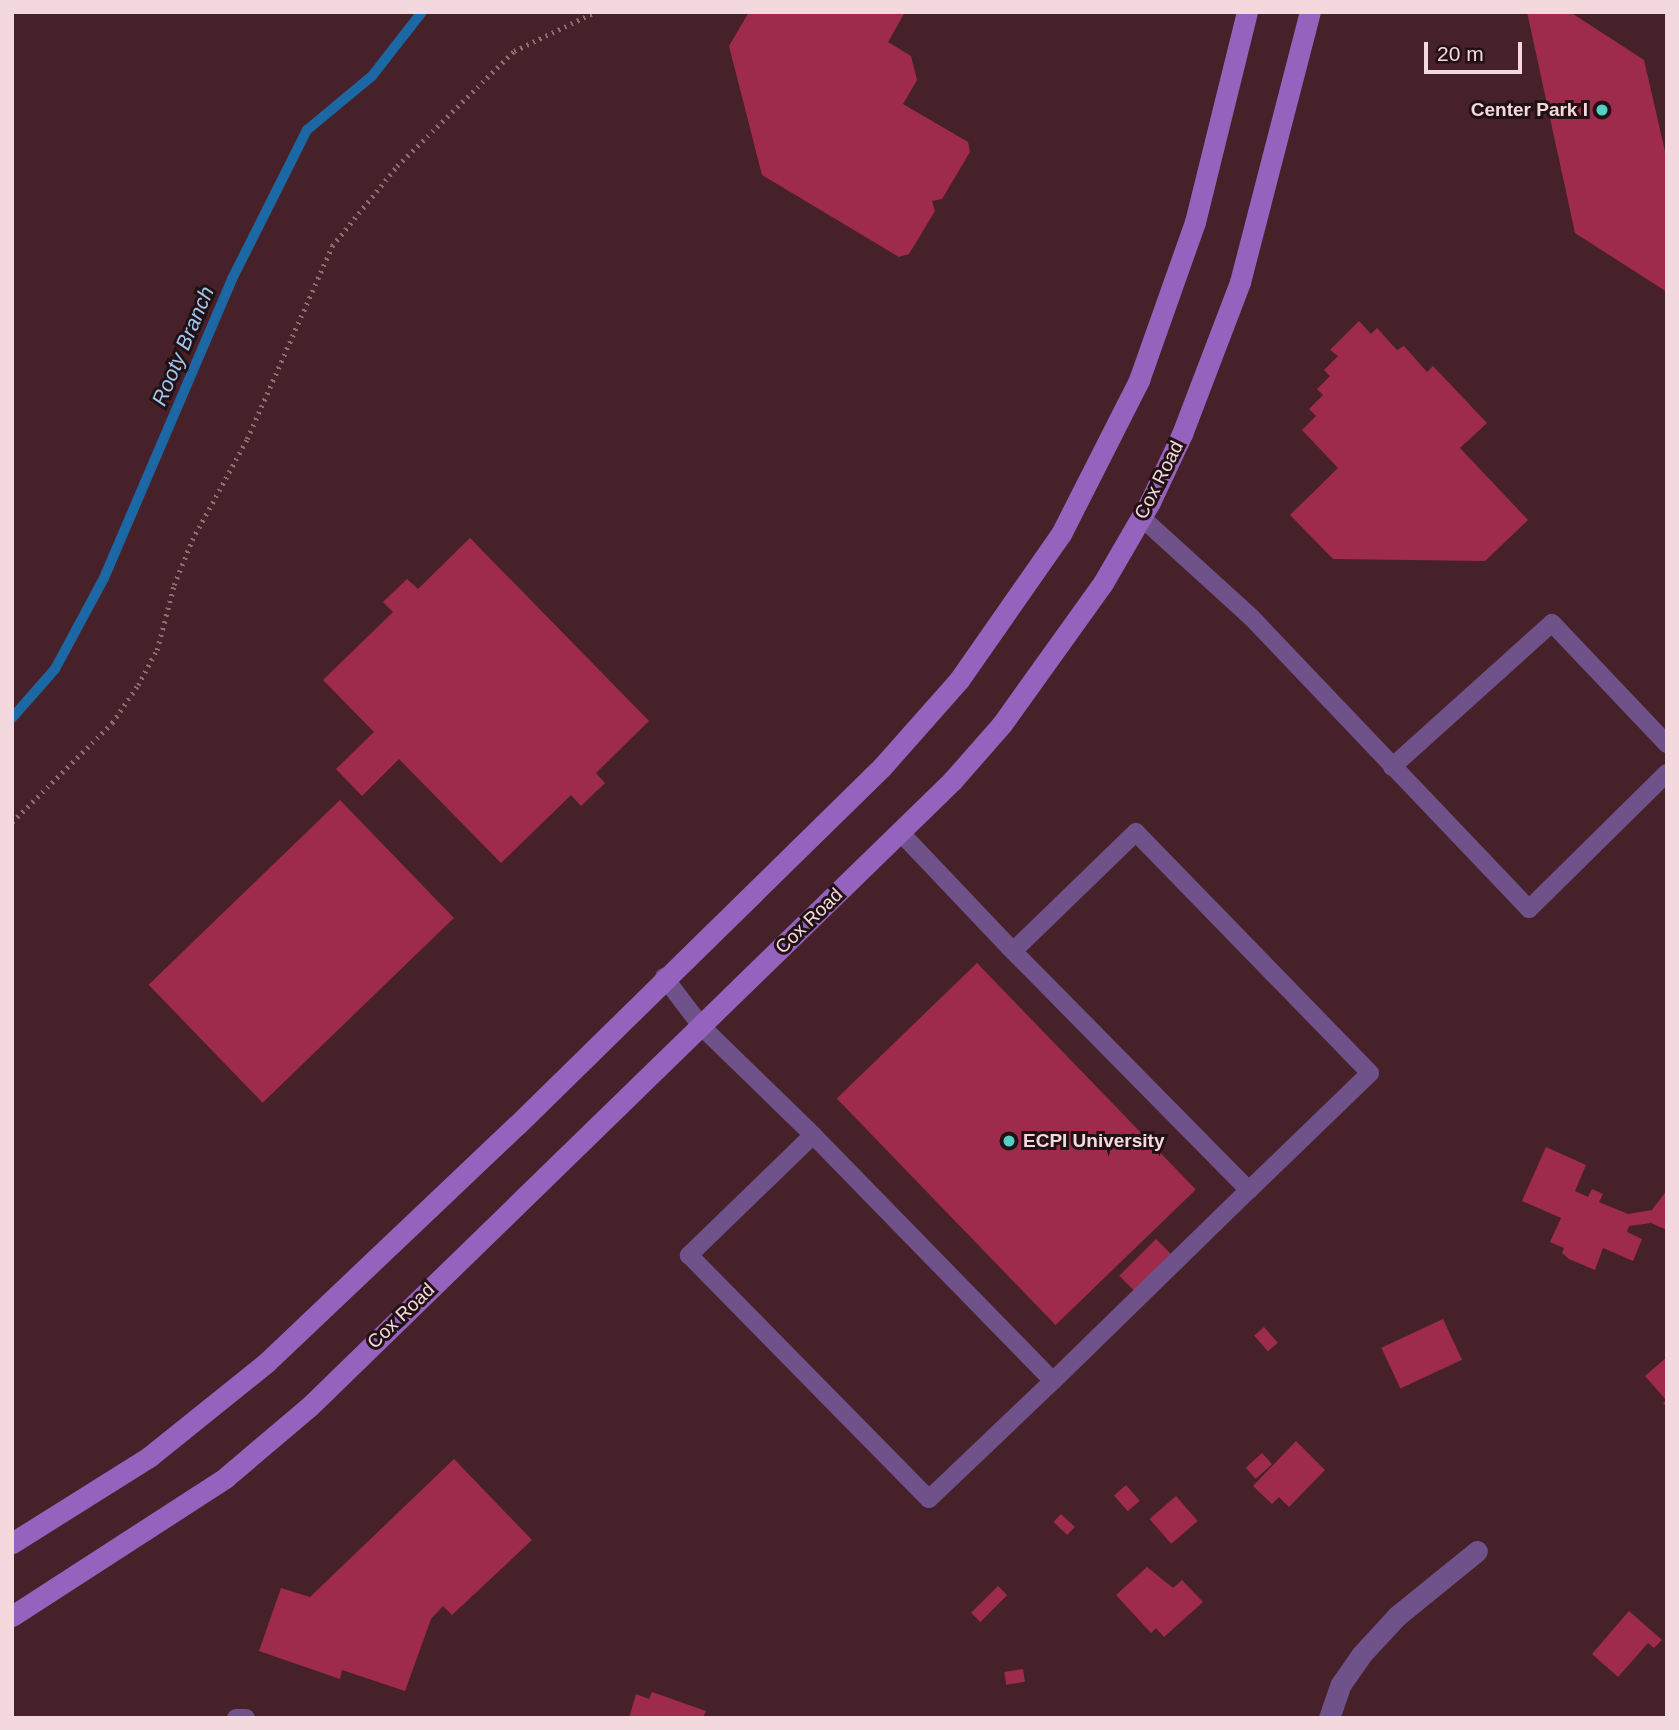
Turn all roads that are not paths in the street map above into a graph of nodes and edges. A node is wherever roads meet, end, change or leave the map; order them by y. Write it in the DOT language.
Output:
graph roads {
  1 [pos="1247,12"];
  2 [pos="1310,12"];
  3 [pos="1141,517"];
  4 [pos="1667,744"];
  5 [pos="1392,766"];
  6 [pos="1667,773"];
  7 [pos="900,832"];
  8 [pos="1013,951"];
  9 [pos="664,977"];
  10 [pos="702,1027"];
  11 [pos="813,1135"];
  12 [pos="1249,1190"];
  13 [pos="1053,1381"];
  14 [pos="12,1543"];
  15 [pos="1477,1551"];
  16 [pos="12,1616"];
  17 [pos="236,1718"];
  18 [pos="246,1718"];
  19 [pos="1329,1718"];
  1 -- 9 [label="main road"];
  2 -- 3 [label="main road, Cox Road"];
  3 -- 5 [label="lane"];
  3 -- 7 [label="main road, Cox Road"];
  4 -- 5 [label="lane"];
  5 -- 6 [label="lane"];
  7 -- 8 [label="lane"];
  7 -- 10 [label="main road, Cox Road"];
  8 -- 12 [label="lane"];
  8 -- 12 [label="lane"];
  9 -- 10 [label="lane"];
  9 -- 14 [label="main road"];
  10 -- 11 [label="lane"];
  10 -- 16 [label="main road, Cox Road"];
  11 -- 13 [label="lane"];
  11 -- 13 [label="lane"];
  12 -- 13 [label="lane"];
  15 -- 19 [label="street"];
  17 -- 18 [label="lane"];
}
